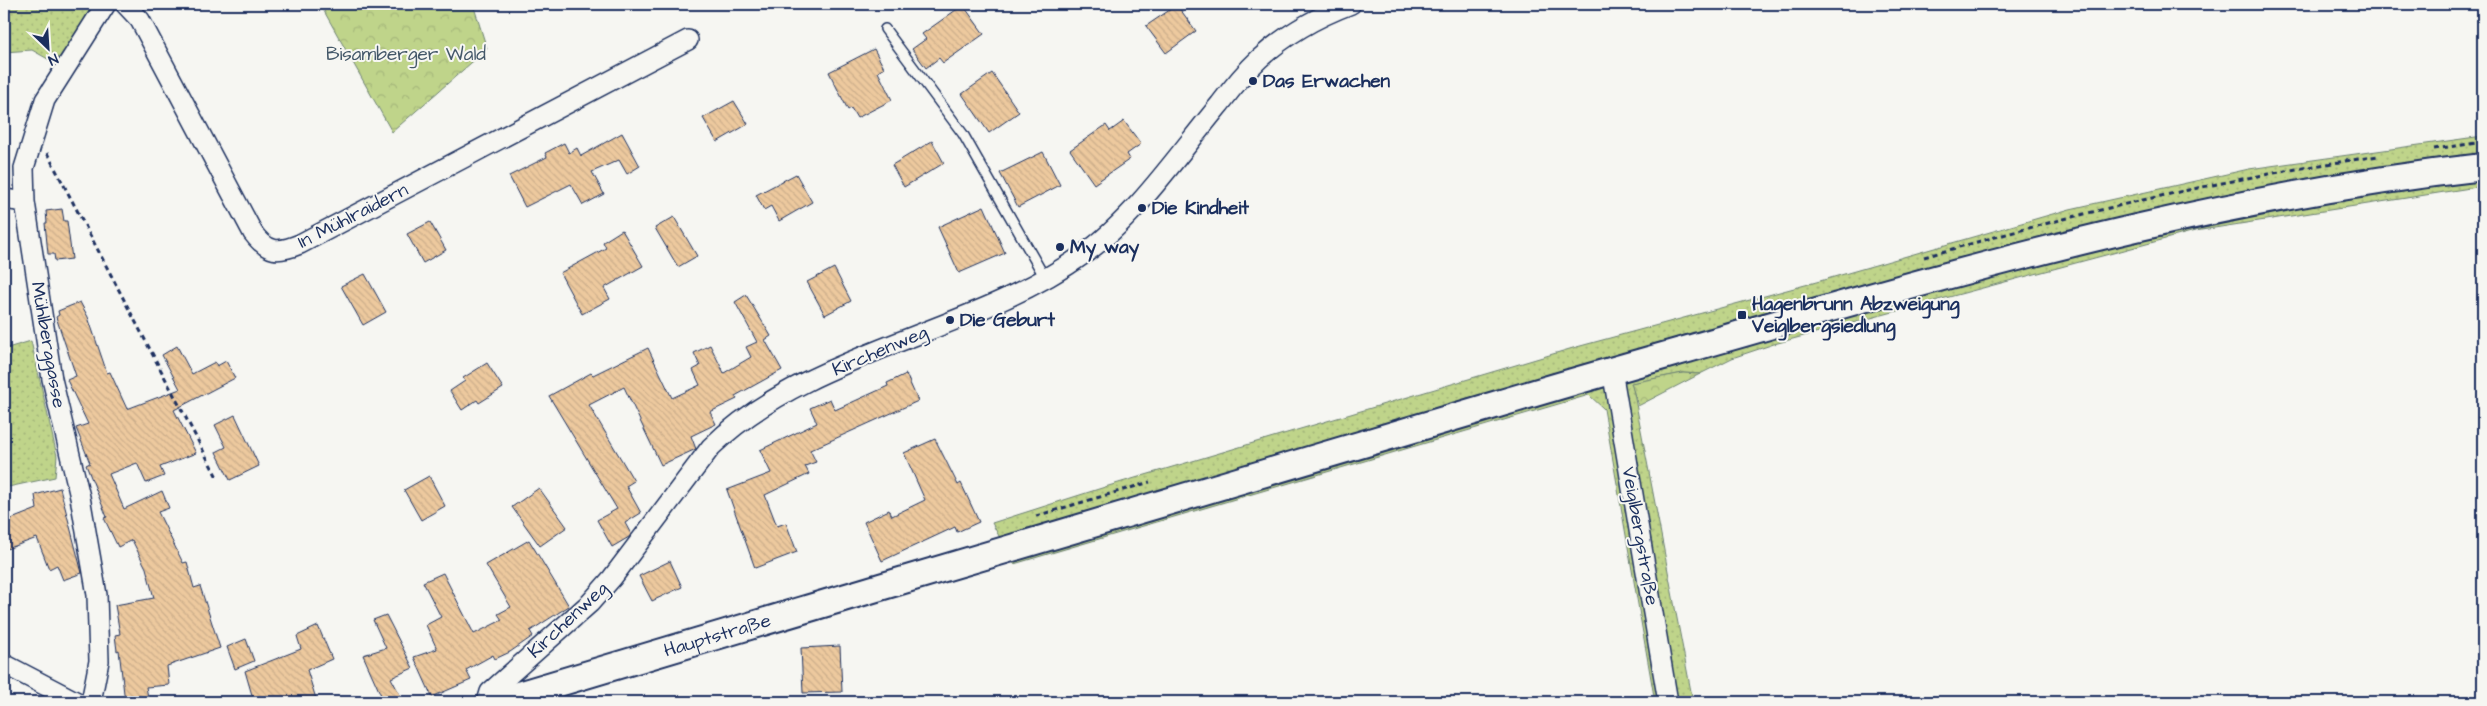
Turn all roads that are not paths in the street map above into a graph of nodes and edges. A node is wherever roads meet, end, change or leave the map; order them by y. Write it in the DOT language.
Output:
graph roads {
  1 [pos="106,4"];
  2 [pos="125,4"];
  3 [pos="1351,4"];
  4 [pos="885,29"];
  5 [pos="688,40"];
  6 [pos="2483,168"];
  7 [pos="4,199"];
  8 [pos="25,202"];
  9 [pos="1045,278"];
  10 [pos="1612,370"];
  11 [pos="4,664"];
  12 [pos="77,702"];
  13 [pos="91,702"];
  14 [pos="487,702"];
  15 [pos="495,702"];
  16 [pos="1668,702"];
  1 -- 8 [label="street, Mühlberggasse"];
  2 -- 5 [label="street, In Mühlraidern"];
  3 -- 9 [label="street, Kirchenweg"];
  4 -- 9 [label="lane"];
  6 -- 10 [label="main road, Hauptstraße"];
  7 -- 8 [label="street"];
  8 -- 13 [label="street, Mühlberggasse"];
  9 -- 14 [label="street, Kirchenweg"];
  10 -- 15 [label="main road, Hauptstraße"];
  10 -- 16 [label="street, Veiglbergstraße"];
  11 -- 12 [label="street"];
}
